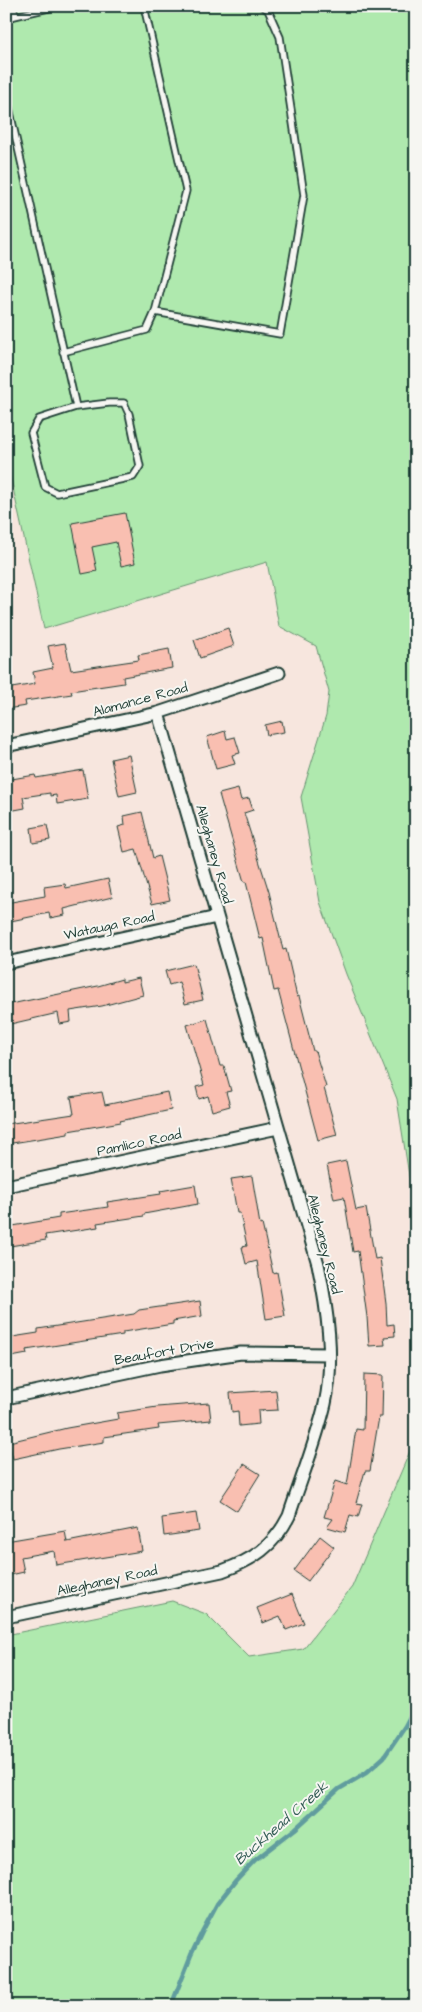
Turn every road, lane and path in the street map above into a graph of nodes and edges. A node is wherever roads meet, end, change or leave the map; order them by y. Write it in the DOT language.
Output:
graph roads {
  1 [pos="13,6"];
  2 [pos="57,6"];
  3 [pos="144,6"];
  4 [pos="262,6"];
  5 [pos="15,15"];
  6 [pos="6,18"];
  7 [pos="6,94"];
  8 [pos="155,312"];
  9 [pos="63,352"];
  10 [pos="76,407"];
  11 [pos="279,674"];
  12 [pos="158,713"];
  13 [pos="6,746"];
  14 [pos="217,917"];
  15 [pos="6,962"];
  16 [pos="278,1128"];
  17 [pos="6,1186"];
  18 [pos="329,1354"];
  19 [pos="6,1398"];
  20 [pos="6,1617"];
  1 -- 5 [label="lane"];
  2 -- 5 [label="lane"];
  3 -- 8 [label="lane"];
  4 -- 8 [label="lane"];
  5 -- 6 [label="lane"];
  7 -- 9 [label="lane"];
  8 -- 9 [label="lane"];
  9 -- 10 [label="lane"];
  10 -- 10 [label="lane"];
  11 -- 12 [label="street, Alamance Road"];
  12 -- 13 [label="street, Alamance Road"];
  12 -- 14 [label="street, Alleghaney Road"];
  14 -- 15 [label="street, Watauga Road"];
  14 -- 16 [label="street, Alleghaney Road"];
  16 -- 17 [label="street, Pamlico Road"];
  16 -- 18 [label="street, Alleghaney Road"];
  18 -- 19 [label="street, Beaufort Drive"];
  18 -- 20 [label="street, Alleghaney Road"];
}
